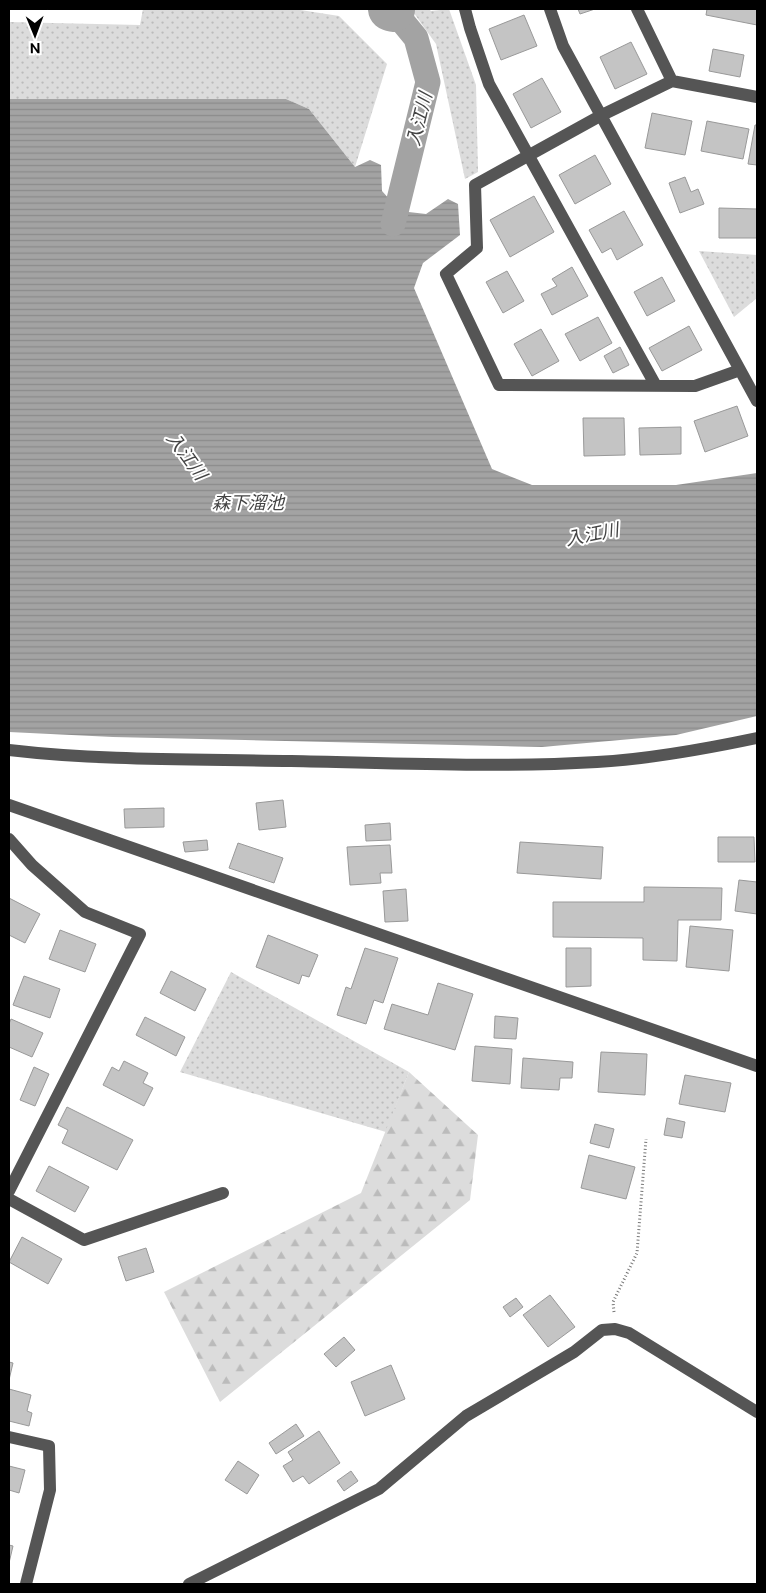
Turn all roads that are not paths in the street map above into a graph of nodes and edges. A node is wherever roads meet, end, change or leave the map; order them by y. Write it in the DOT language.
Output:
graph roads {
  1 [pos="465,9"];
  2 [pos="550,9"];
  3 [pos="637,9"];
  4 [pos="672,81"];
  5 [pos="757,97"];
  6 [pos="600,116"];
  7 [pos="528,156"];
  8 [pos="740,370"];
  9 [pos="656,386"];
  10 [pos="757,401"];
  11 [pos="757,738"];
  12 [pos="9,750"];
  13 [pos="9,805"];
  14 [pos="9,840"];
  15 [pos="757,1066"];
  16 [pos="9,1191"];
  17 [pos="223,1193"];
  18 [pos="9,1199"];
  19 [pos="757,1412"];
  20 [pos="9,1437"];
  21 [pos="26,1584"];
  22 [pos="189,1584"];
  1 -- 7 [label="street"];
  2 -- 6 [label="street"];
  3 -- 4 [label="street"];
  4 -- 5 [label="street"];
  4 -- 6 [label="street"];
  6 -- 7 [label="street"];
  6 -- 8 [label="street"];
  7 -- 9 [label="street"];
  7 -- 9 [label="street"];
  8 -- 9 [label="street"];
  8 -- 10 [label="street"];
  11 -- 12 [label="street"];
  13 -- 15 [label="street"];
  14 -- 16 [label="street"];
  17 -- 18 [label="street"];
  19 -- 22 [label="street"];
  20 -- 21 [label="street"];
}
